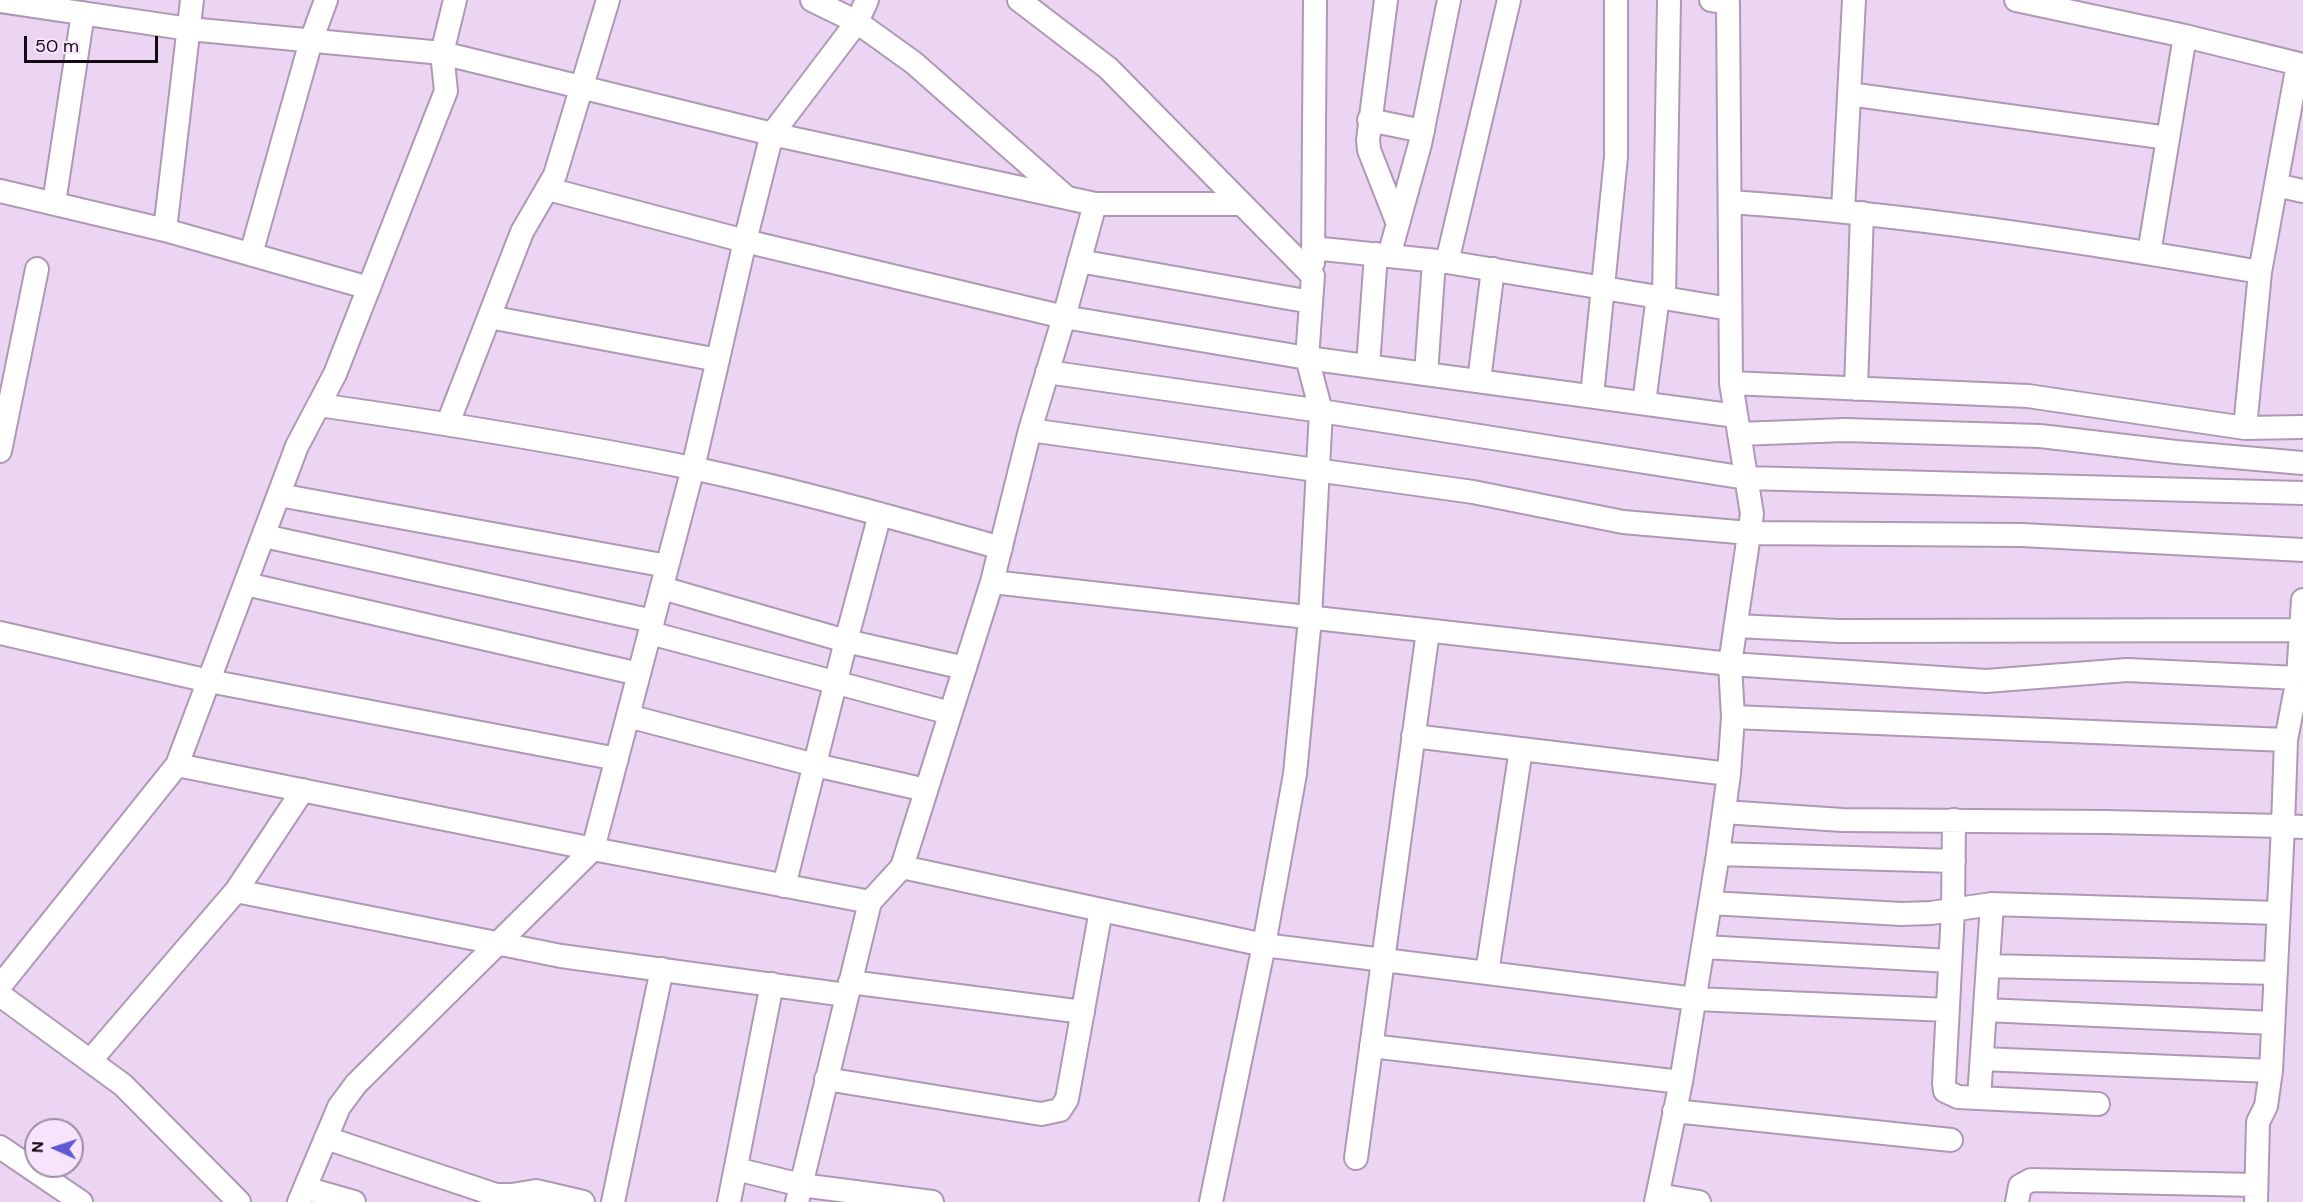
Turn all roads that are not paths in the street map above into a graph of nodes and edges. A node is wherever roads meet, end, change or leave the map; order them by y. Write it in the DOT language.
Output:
graph roads {
  1 [pos="192,0"];
  2 [pos="326,0"];
  3 [pos="454,0"];
  4 [pos="608,0"];
  5 [pos="812,0"];
  6 [pos="867,0"];
  7 [pos="1019,0"];
  8 [pos="1315,0"];
  9 [pos="1386,0"];
  10 [pos="1449,0"];
  11 [pos="1509,0"];
  12 [pos="1616,0"];
  13 [pos="1669,0"];
  14 [pos="1854,0"];
  15 [pos="2016,0"];
  16 [pos="0,1"];
  17 [pos="1723,1"];
  18 [pos="2093,8"];
  19 [pos="83,13"];
  20 [pos="857,22"];
  21 [pos="189,28"];
  22 [pos="2185,36"];
  23 [pos="311,41"];
  24 [pos="442,53"];
  25 [pos="2301,64"];
  26 [pos="581,89"];
  27 [pos="1849,94"];
  28 [pos="1370,120"];
  29 [pos="1423,131"];
  30 [pos="772,134"];
  31 [pos="2168,138"];
  32 [pos="2276,185"];
  33 [pos="548,189"];
  34 [pos="0,190"];
  35 [pos="2303,191"];
  36 [pos="1067,198"];
  37 [pos="1730,202"];
  38 [pos="54,204"];
  39 [pos="1095,204"];
  40 [pos="1240,204"];
  41 [pos="1853,212"];
  42 [pos="1398,224"];
  43 [pos="165,230"];
  44 [pos="745,241"];
  45 [pos="1313,248"];
  46 [pos="2149,253"];
  47 [pos="250,254"];
  48 [pos="1383,255"];
  49 [pos="1079,261"];
  50 [pos="1441,262"];
  51 [pos="37,269"];
  52 [pos="1493,269"];
  53 [pos="2260,272"];
  54 [pos="1313,276"];
  55 [pos="1604,287"];
  56 [pos="369,288"];
  57 [pos="1661,297"];
  58 [pos="1311,302"];
  59 [pos="1731,309"];
  60 [pos="489,316"];
  61 [pos="1064,317"];
  62 [pos="1307,358"];
  63 [pos="718,360"];
  64 [pos="1368,366"];
  65 [pos="1047,372"];
  66 [pos="1426,374"];
  67 [pos="1479,381"];
  68 [pos="1731,383"];
  69 [pos="1856,389"];
  70 [pos="1592,396"];
  71 [pos="1644,403"];
  72 [pos="319,405"];
  73 [pos="1321,411"];
  74 [pos="448,423"];
  75 [pos="1738,425"];
  76 [pos="2303,427"];
  77 [pos="2245,428"];
  78 [pos="1030,430"];
  79 [pos="0,452"];
  80 [pos="2303,463"];
  81 [pos="693,468"];
  82 [pos="1318,469"];
  83 [pos="1746,478"];
  84 [pos="2303,493"];
  85 [pos="279,495"];
  86 [pos="880,514"];
  87 [pos="1749,533"];
  88 [pos="264,536"];
  89 [pos="1000,548"];
  90 [pos="2303,550"];
  91 [pos="667,566"];
  92 [pos="992,582"];
  93 [pos="246,584"];
  94 [pos="662,588"];
  95 [pos="2303,600"];
  96 [pos="1310,618"];
  97 [pos="1736,626"];
  98 [pos="651,627"];
  99 [pos="2301,630"];
  100 [pos="1428,631"];
  101 [pos="0,633"];
  102 [pos="846,641"];
  103 [pos="1730,664"];
  104 [pos="964,668"];
  105 [pos="639,674"];
  106 [pos="2298,678"];
  107 [pos="209,681"];
  108 [pos="836,681"];
  109 [pos="950,712"];
  110 [pos="628,716"];
  111 [pos="1733,717"];
  112 [pos="1413,736"];
  113 [pos="2286,740"];
  114 [pos="1521,749"];
  115 [pos="617,759"];
  116 [pos="177,765"];
  117 [pos="815,765"];
  118 [pos="2294,770"];
  119 [pos="1729,774"];
  120 [pos="303,790"];
  121 [pos="926,790"];
  122 [pos="1724,812"];
  123 [pos="1954,820"];
  124 [pos="2293,827"];
  125 [pos="593,849"];
  126 [pos="1718,854"];
  127 [pos="1954,861"];
  128 [pos="902,867"];
  129 [pos="784,886"];
  130 [pos="236,891"];
  131 [pos="870,902"];
  132 [pos="1711,903"];
  133 [pos="1992,904"];
  134 [pos="1101,910"];
  135 [pos="1953,910"];
  136 [pos="2278,913"];
  137 [pos="497,944"];
  138 [pos="1264,945"];
  139 [pos="1704,946"];
  140 [pos="1383,959"];
  141 [pos="1950,961"];
  142 [pos="1988,966"];
  143 [pos="662,969"];
  144 [pos="1487,973"];
  145 [pos="2276,973"];
  146 [pos="772,984"];
  147 [pos="0,986"];
  148 [pos="848,989"];
  149 [pos="0,995"];
  150 [pos="1695,999"];
  151 [pos="1948,1010"];
  152 [pos="1985,1010"];
  153 [pos="1083,1012"];
  154 [pos="2273,1023"];
  155 [pos="1371,1046"];
  156 [pos="1982,1059"];
  157 [pos="90,1061"];
  158 [pos="2271,1071"];
  159 [pos="826,1079"];
  160 [pos="1681,1082"];
  161 [pos="1979,1098"];
  162 [pos="2098,1104"];
  163 [pos="1674,1111"];
  164 [pos="326,1138"];
  165 [pos="1951,1140"];
  166 [pos="0,1147"];
  167 [pos="1356,1158"];
  168 [pos="736,1169"];
  169 [pos="799,1193"];
  170 [pos="2256,1194"];
  171 [pos="302,1195"];
  172 [pos="848,1197"];
  173 [pos="1657,1198"];
  174 [pos="503,1199"];
  175 [pos="81,1202"];
  176 [pos="239,1202"];
  177 [pos="354,1202"];
  178 [pos="583,1202"];
  179 [pos="613,1202"];
  180 [pos="729,1202"];
  181 [pos="932,1202"];
  182 [pos="1211,1202"];
  183 [pos="1700,1202"];
  184 [pos="2017,1202"];
  1 -- 21 [label="street"];
  2 -- 23 [label="street"];
  3 -- 24 [label="street"];
  4 -- 26 [label="street"];
  5 -- 20 [label="street"];
  6 -- 20 [label="street"];
  7 -- 40 [label="street"];
  8 -- 45 [label="street"];
  9 -- 28 [label="street"];
  10 -- 29 [label="street"];
  11 -- 50 [label="street"];
  12 -- 55 [label="street"];
  13 -- 57 [label="street"];
  14 -- 27 [label="street"];
  15 -- 18 [label="street"];
  16 -- 19 [label="street"];
  17 -- 37 [label="street"];
  18 -- 22 [label="street"];
  19 -- 21 [label="street"];
  19 -- 38 [label="street"];
  20 -- 30 [label="street"];
  20 -- 36 [label="street"];
  21 -- 23 [label="street"];
  21 -- 43 [label="street"];
  22 -- 25 [label="street"];
  22 -- 31 [label="street"];
  23 -- 24 [label="street"];
  23 -- 47 [label="street"];
  24 -- 26 [label="street"];
  24 -- 56 [label="street"];
  25 -- 32 [label="street"];
  26 -- 30 [label="street"];
  26 -- 33 [label="street"];
  27 -- 31 [label="street"];
  27 -- 41 [label="street"];
  28 -- 29 [label="street"];
  28 -- 42 [label="street"];
  29 -- 42 [label="street"];
  30 -- 36 [label="street"];
  30 -- 44 [label="street"];
  31 -- 46 [label="street"];
  32 -- 35 [label="street"];
  32 -- 53 [label="street"];
  33 -- 44 [label="street"];
  33 -- 60 [label="street"];
  34 -- 38 [label="street"];
  36 -- 39 [label="street"];
  37 -- 41 [label="street"];
  37 -- 59 [label="street"];
  38 -- 43 [label="street"];
  39 -- 40 [label="street"];
  39 -- 49 [label="street"];
  40 -- 54 [label="street"];
  41 -- 46 [label="street"];
  41 -- 69 [label="street"];
  42 -- 48 [label="street"];
  43 -- 47 [label="street"];
  44 -- 61 [label="street"];
  44 -- 63 [label="street"];
  45 -- 48 [label="street"];
  45 -- 54 [label="street"];
  46 -- 53 [label="street"];
  47 -- 56 [label="street"];
  48 -- 50 [label="street"];
  48 -- 64 [label="street"];
  49 -- 58 [label="street"];
  49 -- 61 [label="street"];
  50 -- 52 [label="street"];
  50 -- 66 [label="street"];
  51 -- 79 [label="street"];
  52 -- 55 [label="street"];
  52 -- 67 [label="street"];
  53 -- 77 [label="street"];
  54 -- 58 [label="street"];
  55 -- 57 [label="street"];
  55 -- 70 [label="street"];
  56 -- 72 [label="street"];
  57 -- 59 [label="street"];
  57 -- 71 [label="street"];
  58 -- 62 [label="street"];
  59 -- 68 [label="street"];
  60 -- 63 [label="street"];
  60 -- 74 [label="street"];
  61 -- 62 [label="street"];
  61 -- 65 [label="street"];
  62 -- 64 [label="street"];
  62 -- 73 [label="street"];
  63 -- 81 [label="street"];
  64 -- 66 [label="street"];
  65 -- 73 [label="street"];
  65 -- 78 [label="street"];
  66 -- 67 [label="street"];
  67 -- 70 [label="street"];
  68 -- 69 [label="street"];
  68 -- 75 [label="street"];
  69 -- 77 [label="street"];
  70 -- 71 [label="street"];
  71 -- 75 [label="street"];
  72 -- 74 [label="street"];
  72 -- 85 [label="street"];
  73 -- 82 [label="street"];
  73 -- 83 [label="street"];
  74 -- 81 [label="street"];
  75 -- 80 [label="street"];
  75 -- 83 [label="street"];
  76 -- 77 [label="street"];
  78 -- 82 [label="street"];
  78 -- 89 [label="street"];
  81 -- 86 [label="street"];
  81 -- 91 [label="street"];
  82 -- 87 [label="street"];
  82 -- 96 [label="street"];
  83 -- 84 [label="street"];
  83 -- 87 [label="street"];
  85 -- 88 [label="street"];
  85 -- 91 [label="street"];
  86 -- 89 [label="street"];
  86 -- 102 [label="street"];
  87 -- 90 [label="street"];
  87 -- 97 [label="street"];
  88 -- 93 [label="street"];
  88 -- 98 [label="street"];
  89 -- 92 [label="street"];
  91 -- 94 [label="street"];
  92 -- 96 [label="street"];
  92 -- 104 [label="street"];
  93 -- 105 [label="street"];
  93 -- 107 [label="street"];
  94 -- 98 [label="street"];
  94 -- 102 [label="street"];
  95 -- 99 [label="street"];
  96 -- 100 [label="street"];
  96 -- 138 [label="street"];
  97 -- 99 [label="street"];
  97 -- 103 [label="street"];
  98 -- 105 [label="street"];
  98 -- 108 [label="street"];
  99 -- 106 [label="street"];
  100 -- 103 [label="street"];
  100 -- 112 [label="street"];
  101 -- 107 [label="street"];
  102 -- 104 [label="street"];
  102 -- 108 [label="street"];
  103 -- 106 [label="street"];
  103 -- 111 [label="street"];
  104 -- 109 [label="street"];
  105 -- 110 [label="street"];
  106 -- 113 [label="street"];
  107 -- 115 [label="street"];
  107 -- 116 [label="street"];
  108 -- 109 [label="street"];
  108 -- 117 [label="street"];
  109 -- 121 [label="street"];
  110 -- 115 [label="street"];
  110 -- 117 [label="street"];
  111 -- 113 [label="street"];
  111 -- 119 [label="street"];
  112 -- 114 [label="street"];
  112 -- 140 [label="street"];
  113 -- 118 [label="street"];
  114 -- 119 [label="street"];
  114 -- 144 [label="street"];
  115 -- 125 [label="street"];
  116 -- 120 [label="street"];
  116 -- 147 [label="street"];
  117 -- 121 [label="street"];
  117 -- 129 [label="street"];
  118 -- 124 [label="street"];
  119 -- 122 [label="street"];
  120 -- 125 [label="street"];
  120 -- 130 [label="street"];
  121 -- 128 [label="street"];
  122 -- 123 [label="street"];
  122 -- 126 [label="street"];
  123 -- 124 [label="street"];
  123 -- 127 [label="street"];
  124 -- 136 [label="street"];
  125 -- 129 [label="street"];
  125 -- 137 [label="street"];
  126 -- 127 [label="street"];
  126 -- 132 [label="street"];
  127 -- 135 [label="street"];
  128 -- 131 [label="street"];
  128 -- 134 [label="street"];
  129 -- 131 [label="street"];
  130 -- 137 [label="street"];
  130 -- 157 [label="street"];
  131 -- 148 [label="street"];
  132 -- 135 [label="street"];
  132 -- 139 [label="street"];
  133 -- 135 [label="street"];
  133 -- 136 [label="street"];
  133 -- 142 [label="street"];
  134 -- 138 [label="street"];
  134 -- 153 [label="street"];
  135 -- 141 [label="street"];
  136 -- 145 [label="street"];
  137 -- 143 [label="street"];
  137 -- 164 [label="street"];
  138 -- 140 [label="street"];
  138 -- 182 [label="street"];
  139 -- 141 [label="street"];
  139 -- 150 [label="street"];
  140 -- 144 [label="street"];
  140 -- 155 [label="street"];
  141 -- 151 [label="street"];
  142 -- 145 [label="street"];
  142 -- 152 [label="street"];
  143 -- 146 [label="street"];
  143 -- 179 [label="street"];
  144 -- 150 [label="street"];
  145 -- 154 [label="street"];
  146 -- 148 [label="street"];
  146 -- 168 [label="street"];
  148 -- 153 [label="street"];
  148 -- 159 [label="street"];
  149 -- 157 [label="street"];
  150 -- 151 [label="street"];
  150 -- 160 [label="street"];
  151 -- 161 [label="street"];
  152 -- 154 [label="street"];
  152 -- 156 [label="street"];
  153 -- 159 [label="street"];
  154 -- 158 [label="street"];
  155 -- 160 [label="street"];
  155 -- 167 [label="street"];
  156 -- 158 [label="street"];
  156 -- 161 [label="street"];
  157 -- 176 [label="street"];
  158 -- 170 [label="street"];
  159 -- 169 [label="street"];
  160 -- 163 [label="street"];
  161 -- 162 [label="street"];
  163 -- 165 [label="street"];
  163 -- 173 [label="street"];
  164 -- 171 [label="street"];
  164 -- 174 [label="street"];
  166 -- 175 [label="street"];
  168 -- 169 [label="street"];
  168 -- 180 [label="street"];
  169 -- 172 [label="street"];
  170 -- 184 [label="street"];
  171 -- 177 [label="street"];
  172 -- 181 [label="street"];
  173 -- 183 [label="street"];
  174 -- 178 [label="street"];
}
